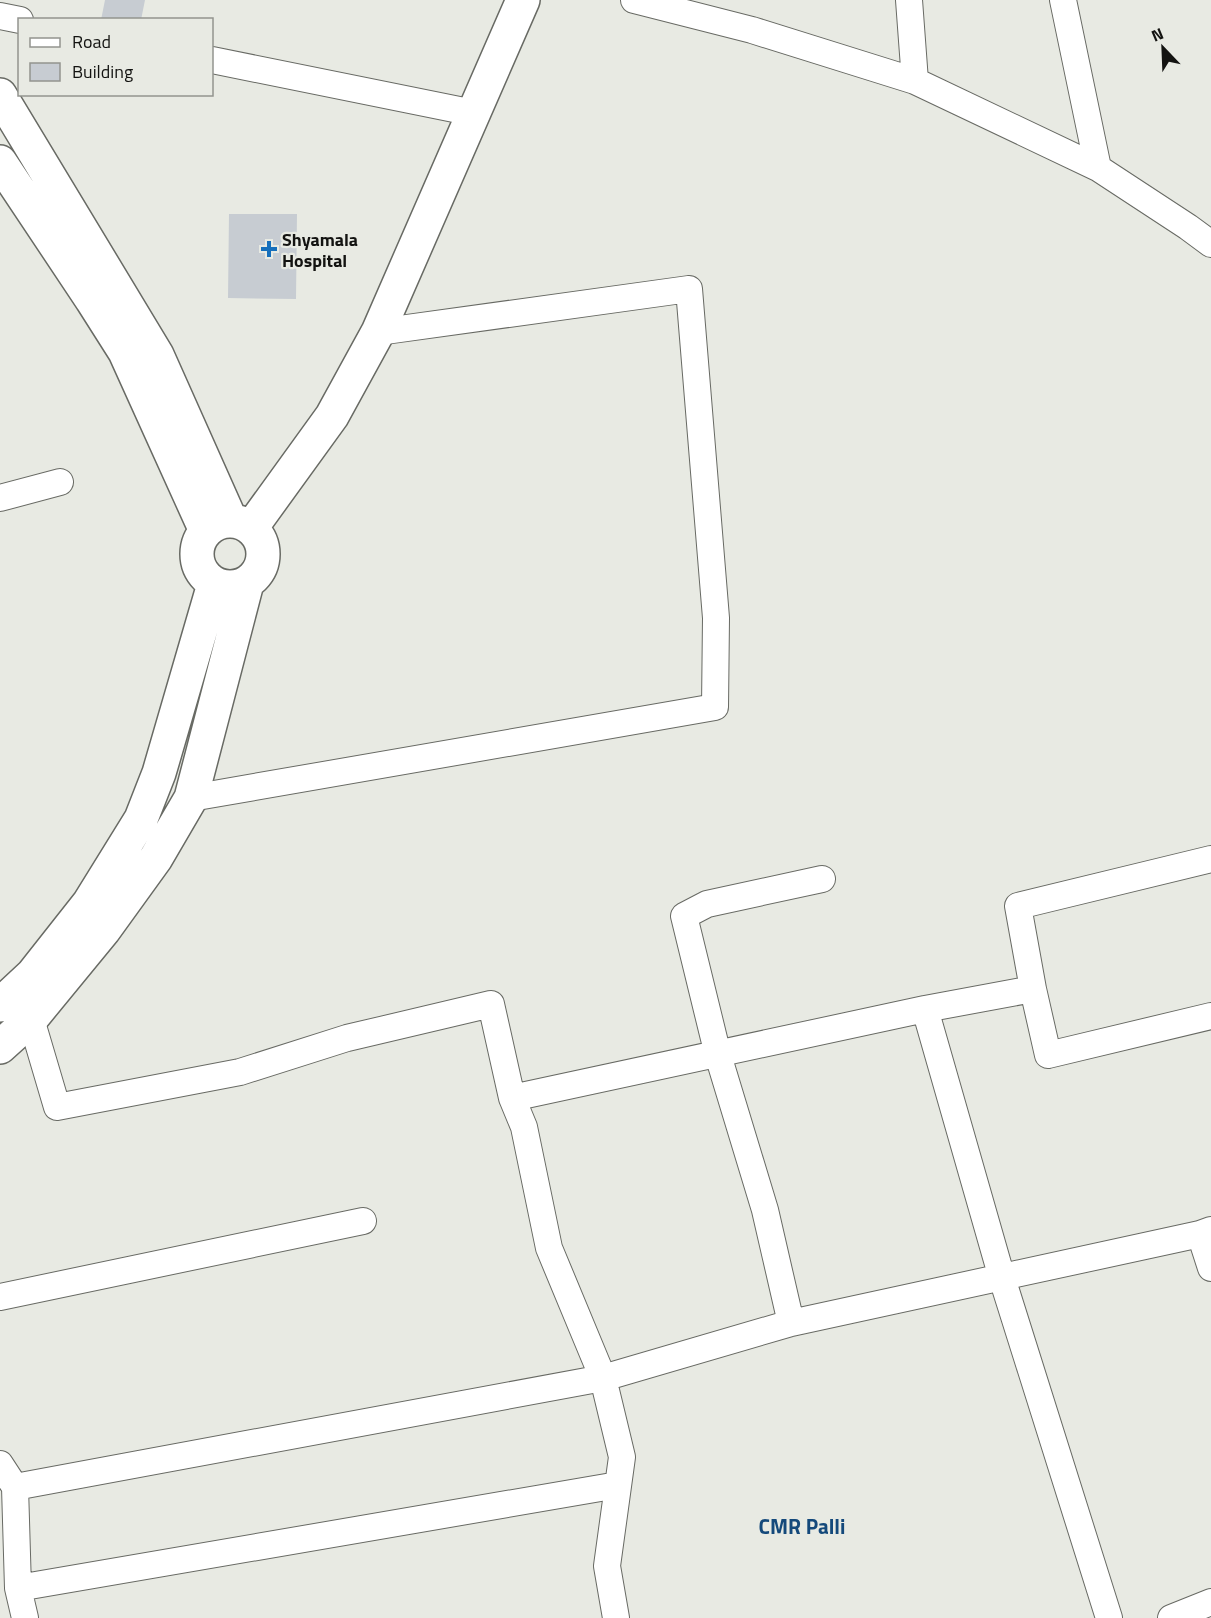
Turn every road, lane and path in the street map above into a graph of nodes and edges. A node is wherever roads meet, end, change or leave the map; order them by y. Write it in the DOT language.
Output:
graph roads {
  1 [pos="523,0"];
  2 [pos="634,0"];
  3 [pos="909,0"];
  4 [pos="1063,0"];
  5 [pos="0,16"];
  6 [pos="18,20"];
  7 [pos="213,60"];
  8 [pos="915,81"];
  9 [pos="0,94"];
  10 [pos="474,113"];
  11 [pos="0,162"];
  12 [pos="1098,168"];
  13 [pos="1211,244"];
  14 [pos="378,332"];
  15 [pos="60,482"];
  16 [pos="0,498"];
  17 [pos="229,526"];
  18 [pos="247,583"];
  19 [pos="214,584"];
  20 [pos="191,798"];
  21 [pos="1211,859"];
  22 [pos="822,879"];
  23 [pos="1033,990"];
  24 [pos="0,1005"];
  25 [pos="925,1009"];
  26 [pos="1211,1016"];
  27 [pos="31,1019"];
  28 [pos="0,1047"];
  29 [pos="718,1054"];
  30 [pos="512,1098"];
  31 [pos="363,1221"];
  32 [pos="1205,1232"];
  33 [pos="1211,1268"];
  34 [pos="1002,1278"];
  35 [pos="0,1297"];
  36 [pos="791,1323"];
  37 [pos="603,1378"];
  38 [pos="0,1464"];
  39 [pos="618,1485"];
  40 [pos="15,1487"];
  41 [pos="18,1588"];
  42 [pos="1211,1602"];
  43 [pos="25,1618"];
  44 [pos="616,1618"];
  45 [pos="1109,1618"];
  46 [pos="1171,1618"];
  1 -- 10 [label="main road"];
  2 -- 8 [label="street"];
  3 -- 8 [label="street"];
  4 -- 12 [label="street"];
  5 -- 6 [label="street"];
  7 -- 10 [label="street"];
  8 -- 12 [label="street"];
  9 -- 17 [label="main road"];
  10 -- 14 [label="main road"];
  11 -- 17 [label="main road"];
  12 -- 13 [label="street"];
  14 -- 17 [label="main road"];
  14 -- 20 [label="street"];
  15 -- 16 [label="street"];
  17 -- 18 [label="main road"];
  17 -- 19 [label="main road"];
  18 -- 19 [label="main road"];
  18 -- 20 [label="main road"];
  19 -- 24 [label="main road"];
  20 -- 27 [label="main road"];
  21 -- 23 [label="street"];
  22 -- 29 [label="street"];
  23 -- 25 [label="street"];
  23 -- 26 [label="street"];
  25 -- 29 [label="street"];
  25 -- 34 [label="street"];
  27 -- 28 [label="main road"];
  27 -- 30 [label="street"];
  29 -- 30 [label="street"];
  29 -- 36 [label="street"];
  30 -- 37 [label="street"];
  31 -- 35 [label="street"];
  32 -- 33 [label="street"];
  32 -- 34 [label="street"];
  34 -- 36 [label="street"];
  34 -- 45 [label="street"];
  36 -- 37 [label="street"];
  37 -- 39 [label="street"];
  37 -- 40 [label="street"];
  38 -- 40 [label="street"];
  39 -- 41 [label="street"];
  39 -- 44 [label="street"];
  40 -- 41 [label="street"];
  41 -- 43 [label="street"];
  42 -- 46 [label="street"];
}
